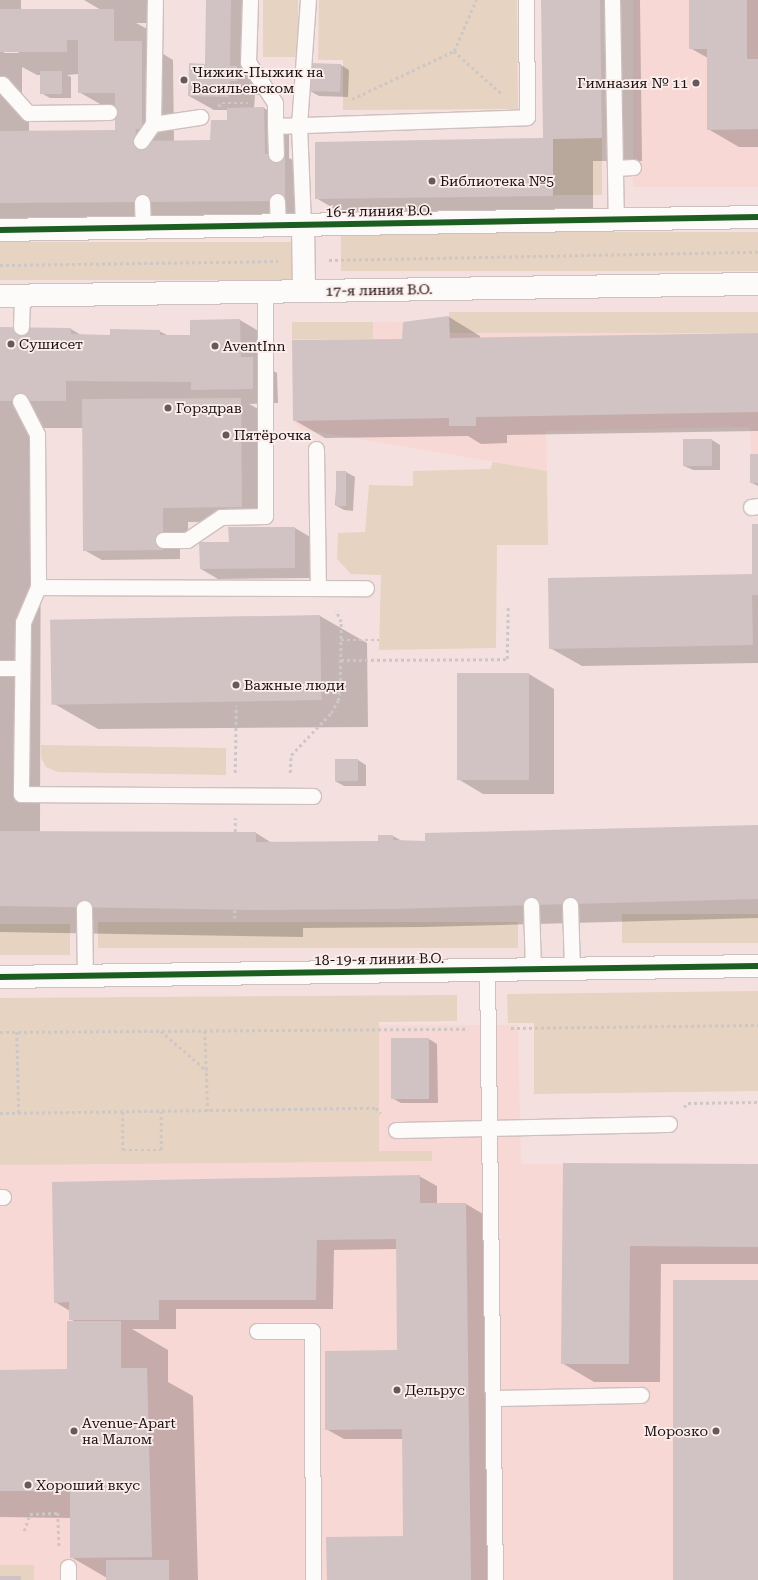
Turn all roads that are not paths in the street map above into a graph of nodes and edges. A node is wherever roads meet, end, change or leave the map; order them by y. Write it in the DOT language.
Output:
graph roads {
  1 [pos="155,0"];
  2 [pos="250,0"];
  3 [pos="308,0"];
  4 [pos="526,0"];
  5 [pos="612,0"];
  6 [pos="0,84"];
  7 [pos="109,112"];
  8 [pos="200,117"];
  9 [pos="153,124"];
  10 [pos="299,124"];
  11 [pos="275,126"];
  12 [pos="141,141"];
  13 [pos="276,154"];
  14 [pos="633,167"];
  15 [pos="616,168"];
  16 [pos="277,201"];
  17 [pos="142,202"];
  18 [pos="758,217"];
  19 [pos="616,219"];
  20 [pos="303,224"];
  21 [pos="278,225"];
  22 [pos="143,228"];
  23 [pos="0,230"];
  24 [pos="758,284"];
  25 [pos="304,291"];
  26 [pos="266,292"];
  27 [pos="0,296"];
  28 [pos="22,296"];
  29 [pos="21,327"];
  30 [pos="20,401"];
  31 [pos="316,449"];
  32 [pos="163,540"];
  33 [pos="38,587"];
  34 [pos="318,588"];
  35 [pos="366,588"];
  36 [pos="0,668"];
  37 [pos="22,668"];
  38 [pos="313,796"];
  39 [pos="531,905"];
  40 [pos="570,905"];
  41 [pos="84,908"];
  42 [pos="758,966"];
  43 [pos="572,968"];
  44 [pos="533,969"];
  45 [pos="487,970"];
  46 [pos="85,976"];
  47 [pos="0,977"];
  48 [pos="669,1124"];
  49 [pos="490,1128"];
  50 [pos="396,1130"];
  51 [pos="257,1331"];
  52 [pos="641,1395"];
  53 [pos="493,1398"];
  54 [pos="313,1580"];
  55 [pos="495,1580"];
  1 -- 9 [label="lane"];
  2 -- 11 [label="lane"];
  3 -- 10 [label="lane"];
  4 -- 10 [label="lane"];
  5 -- 15 [label="lane"];
  6 -- 7 [label="lane"];
  8 -- 9 [label="lane"];
  9 -- 12 [label="lane"];
  10 -- 11 [label="lane"];
  10 -- 20 [label="lane"];
  11 -- 13 [label="lane"];
  14 -- 15 [label="lane"];
  15 -- 19 [label="lane"];
  16 -- 21 [label="lane"];
  17 -- 22 [label="lane"];
  18 -- 19 [label="street, 16-я линия В.О."];
  19 -- 20 [label="street, 16-я линия В.О."];
  20 -- 21 [label="street, 16-я линия В.О."];
  20 -- 25 [label="street"];
  21 -- 22 [label="street, 16-я линия В.О."];
  22 -- 23 [label="street, 16-я линия В.О."];
  24 -- 25 [label="street, 17-я линия В.О."];
  25 -- 26 [label="street, 17-я линия В.О."];
  26 -- 28 [label="street, 17-я линия В.О."];
  26 -- 32 [label="lane"];
  27 -- 28 [label="street, 17-я линия В.О."];
  28 -- 29 [label="lane"];
  30 -- 33 [label="lane"];
  31 -- 34 [label="lane"];
  33 -- 34 [label="lane"];
  33 -- 37 [label="lane"];
  34 -- 35 [label="lane"];
  36 -- 37 [label="lane"];
  37 -- 38 [label="lane"];
  39 -- 44 [label="lane"];
  40 -- 43 [label="lane"];
  41 -- 46 [label="lane"];
  42 -- 43 [label="street, 18-19-я линии В.О."];
  43 -- 44 [label="street, 18-19-я линии В.О."];
  44 -- 45 [label="street, 18-19-я линии В.О."];
  45 -- 46 [label="street, 18-19-я линии В.О."];
  45 -- 49 [label="lane"];
  46 -- 47 [label="street, 18-19-я линии В.О."];
  48 -- 49 [label="lane"];
  49 -- 50 [label="lane"];
  49 -- 53 [label="lane"];
  51 -- 54 [label="lane"];
  52 -- 53 [label="lane"];
  53 -- 55 [label="lane"];
}
